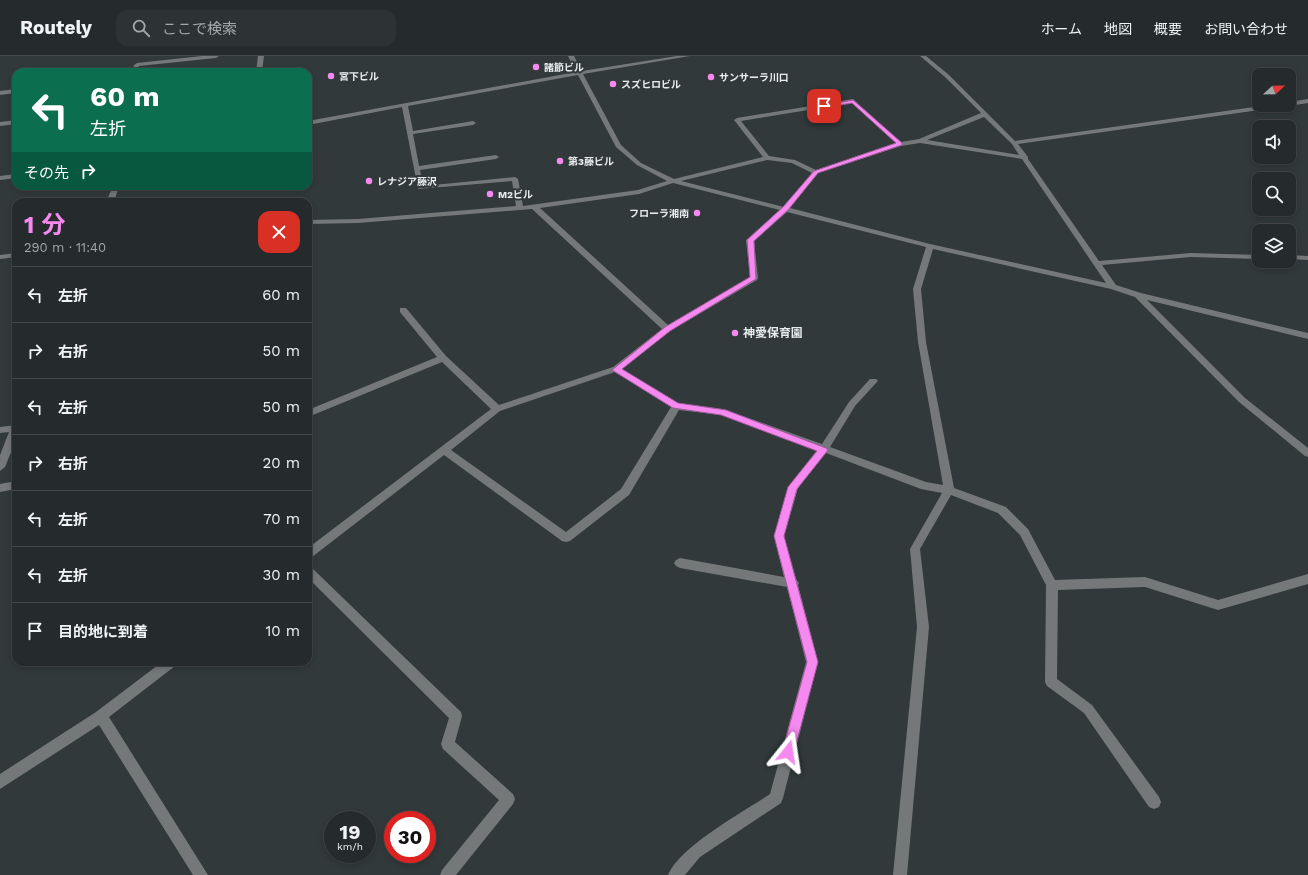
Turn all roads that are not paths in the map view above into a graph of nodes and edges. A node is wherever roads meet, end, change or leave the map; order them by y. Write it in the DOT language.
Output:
graph roads {
  1 [pos="216,56"];
  2 [pos="261,56"];
  3 [pos="571,56"];
  4 [pos="687,56"];
  5 [pos="923,56"];
  6 [pos="136,68"];
  7 [pos="260,68"];
  8 [pos="579,73"];
  9 [pos="12,92"];
  10 [pos="0,93"];
  11 [pos="1308,101"];
  12 [pos="1296,103"];
  13 [pos="405,105"];
  14 [pos="1252,109"];
  15 [pos="985,114"];
  16 [pos="12,122"];
  17 [pos="312,122"];
  18 [pos="472,123"];
  19 [pos="0,124"];
  20 [pos="410,133"];
  21 [pos="920,141"];
  22 [pos="1014,143"];
  23 [pos="900,144"];
  24 [pos="496,156"];
  25 [pos="767,158"];
  26 [pos="1026,158"];
  27 [pos="417,168"];
  28 [pos="816,172"];
  29 [pos="12,176"];
  30 [pos="0,178"];
  31 [pos="673,181"];
  32 [pos="534,207"];
  33 [pos="520,208"];
  34 [pos="786,209"];
  35 [pos="312,222"];
  36 [pos="930,246"];
  37 [pos="12,256"];
  38 [pos="0,257"];
  39 [pos="1252,257"];
  40 [pos="1296,257"];
  41 [pos="1308,258"];
  42 [pos="1097,263"];
  43 [pos="1113,286"];
  44 [pos="1138,295"];
  45 [pos="402,310"];
  46 [pos="667,329"];
  47 [pos="1308,336"];
  48 [pos="443,358"];
  49 [pos="616,370"];
  50 [pos="873,381"];
  51 [pos="676,406"];
  52 [pos="497,409"];
  53 [pos="312,412"];
  54 [pos="12,428"];
  55 [pos="0,430"];
  56 [pos="12,438"];
  57 [pos="444,450"];
  58 [pos="823,450"];
  59 [pos="1308,454"];
  60 [pos="0,467"];
  61 [pos="12,486"];
  62 [pos="0,488"];
  63 [pos="949,490"];
  64 [pos="312,551"];
  65 [pos="680,564"];
  66 [pos="312,575"];
  67 [pos="1308,578"];
  68 [pos="793,584"];
  69 [pos="1052,585"];
  70 [pos="166,666"];
  71 [pos="101,716"];
  72 [pos="0,782"];
  73 [pos="1154,802"];
  74 [pos="201,875"];
  75 [pos="447,875"];
  76 [pos="675,875"];
  77 [pos="900,875"];
  1 -- 6 [label="street"];
  2 -- 7 [label="street"];
  3 -- 8 [label="street"];
  4 -- 8 [label="street"];
  5 -- 15 [label="street"];
  8 -- 13 [label="street"];
  8 -- 31 [label="street"];
  9 -- 10 [label="street"];
  11 -- 12 [label="street"];
  13 -- 17 [label="street"];
  13 -- 20 [label="street"];
  14 -- 22 [label="street"];
  15 -- 21 [label="street"];
  15 -- 22 [label="street"];
  16 -- 19 [label="street"];
  18 -- 20 [label="street"];
  20 -- 27 [label="street"];
  21 -- 23 [label="street"];
  21 -- 26 [label="street"];
  22 -- 26 [label="street"];
  23 -- 25 [label="street"];
  23 -- 28 [label="street"];
  24 -- 27 [label="street"];
  25 -- 28 [label="street"];
  25 -- 31 [label="street"];
  26 -- 42 [label="street"];
  27 -- 33 [label="street"];
  28 -- 34 [label="street"];
  29 -- 30 [label="street"];
  31 -- 32 [label="street"];
  31 -- 34 [label="street"];
  32 -- 33 [label="street"];
  32 -- 46 [label="street"];
  33 -- 35 [label="street"];
  34 -- 36 [label="street"];
  34 -- 46 [label="street"];
  36 -- 43 [label="street"];
  36 -- 63 [label="street"];
  37 -- 38 [label="street"];
  39 -- 42 [label="street"];
  40 -- 41 [label="street"];
  42 -- 43 [label="street"];
  43 -- 44 [label="street"];
  44 -- 47 [label="street"];
  44 -- 59 [label="street"];
  45 -- 48 [label="street"];
  46 -- 49 [label="street"];
  48 -- 52 [label="street"];
  48 -- 53 [label="street"];
  49 -- 51 [label="street"];
  49 -- 52 [label="street"];
  50 -- 58 [label="street"];
  51 -- 57 [label="street"];
  51 -- 58 [label="street"];
  52 -- 57 [label="street"];
  54 -- 55 [label="street"];
  56 -- 60 [label="street"];
  57 -- 64 [label="street"];
  58 -- 63 [label="street"];
  58 -- 68 [label="street"];
  61 -- 62 [label="street"];
  63 -- 69 [label="street"];
  63 -- 77 [label="street"];
  65 -- 68 [label="street"];
  66 -- 75 [label="street"];
  67 -- 69 [label="street"];
  68 -- 76 [label="street"];
  69 -- 73 [label="street"];
  70 -- 71 [label="street"];
  71 -- 72 [label="street"];
  71 -- 74 [label="street"];
}
